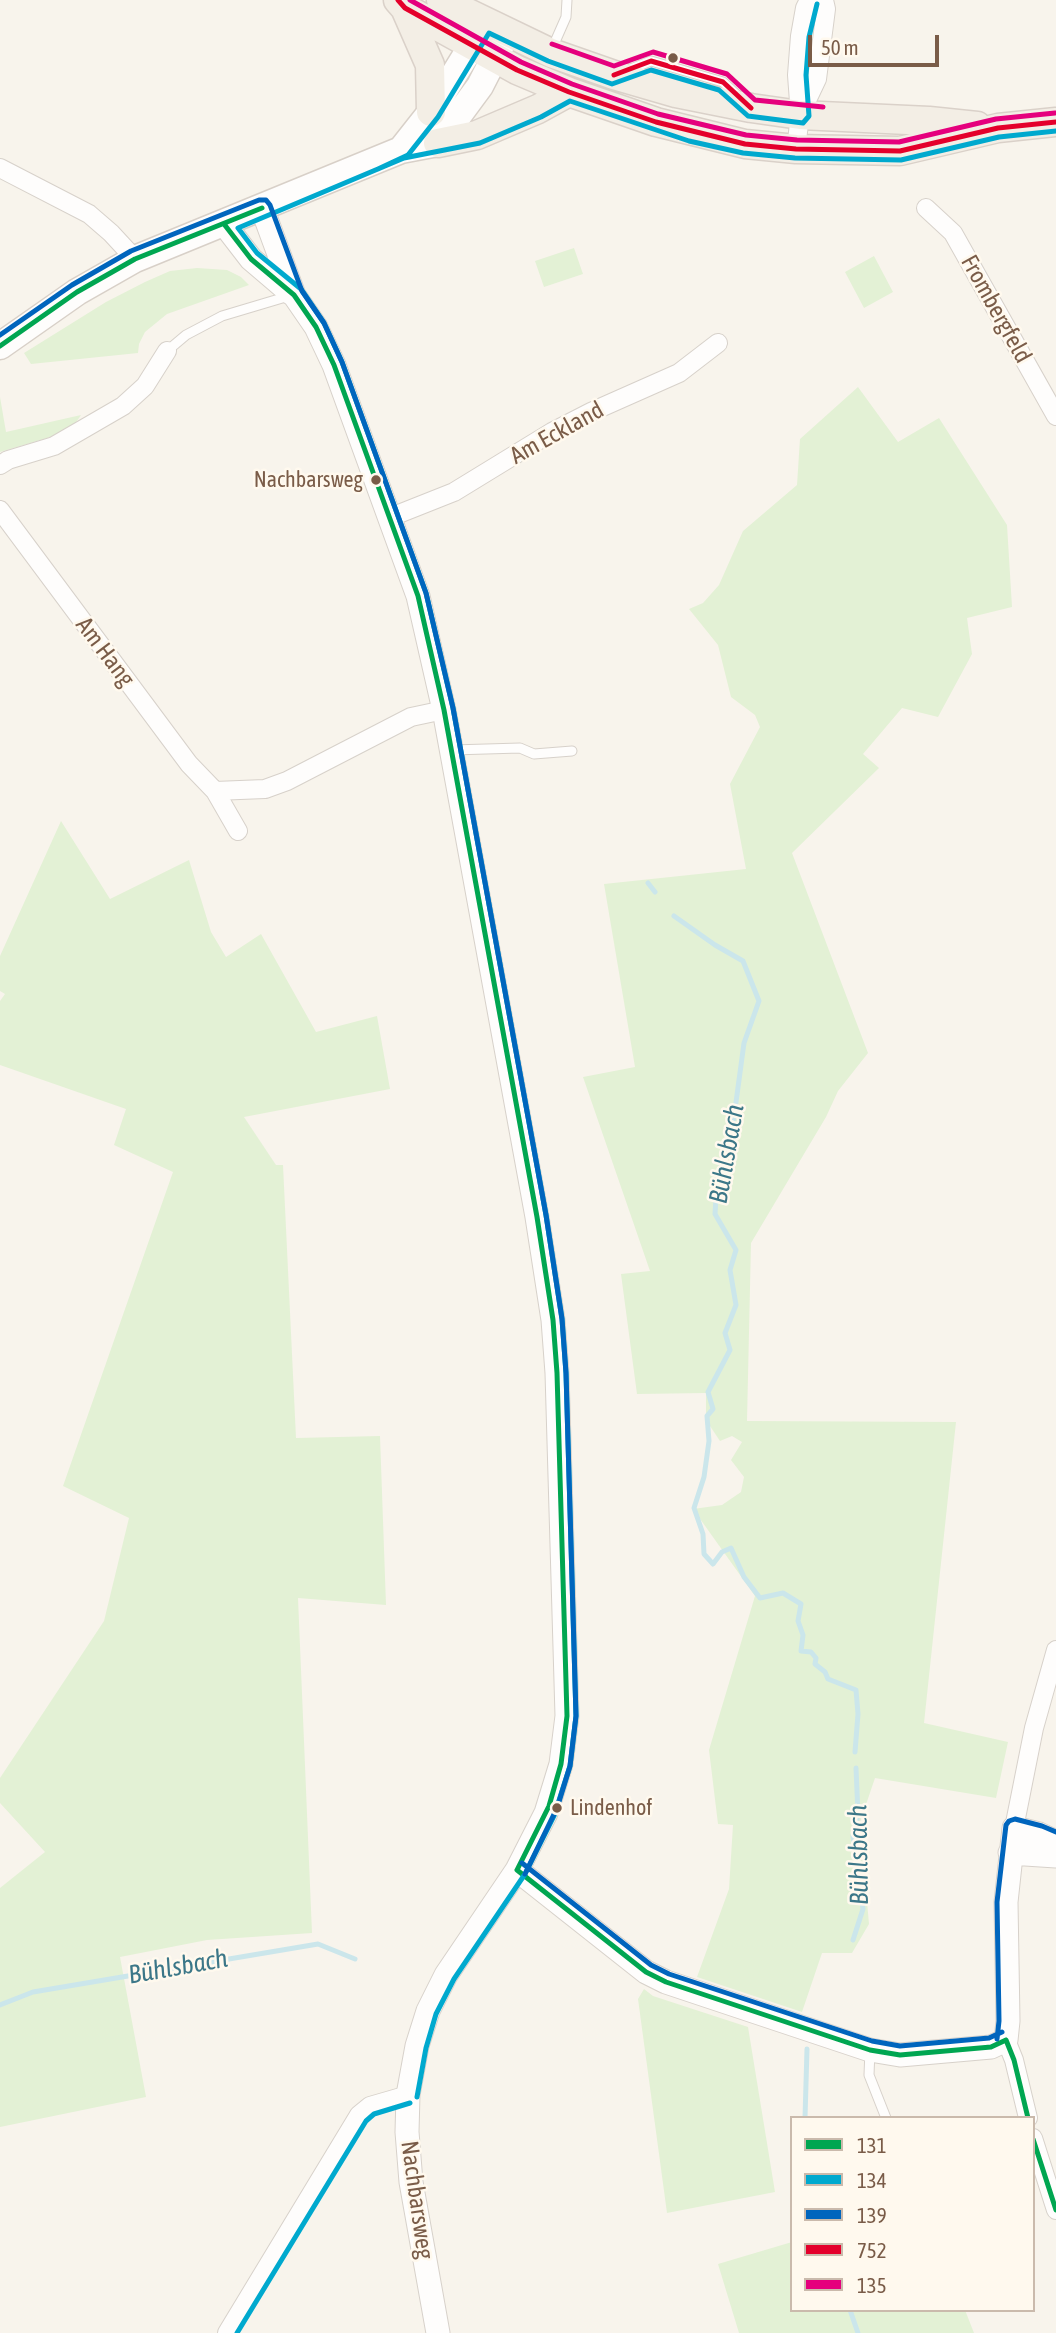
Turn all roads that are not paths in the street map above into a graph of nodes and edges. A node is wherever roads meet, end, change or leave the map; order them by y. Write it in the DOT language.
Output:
graph roads {
  1 [pos="441,0"];
  2 [pos="567,0"];
  3 [pos="809,0"];
  4 [pos="824,0"];
  5 [pos="402,4"];
  6 [pos="490,39"];
  7 [pos="551,53"];
  8 [pos="569,92"];
  9 [pos="430,112"];
  10 [pos="800,114"];
  11 [pos="1056,122"];
  12 [pos="998,128"];
  13 [pos="438,143"];
  14 [pos="796,149"];
  15 [pos="401,150"];
  16 [pos="0,169"];
  17 [pos="262,208"];
  18 [pos="926,208"];
  19 [pos="224,224"];
  20 [pos="135,259"];
  21 [pos="294,295"];
  22 [pos="718,342"];
  23 [pos="0,346"];
  24 [pos="167,351"];
  25 [pos="1056,416"];
  26 [pos="0,465"];
  27 [pos="0,510"];
  28 [pos="391,517"];
  29 [pos="444,710"];
  30 [pos="451,750"];
  31 [pos="572,751"];
  32 [pos="215,791"];
  33 [pos="238,831"];
  34 [pos="1056,1650"];
  35 [pos="1014,1828"];
  36 [pos="1056,1842"];
  37 [pos="1010,1853"];
  38 [pos="1056,1856"];
  39 [pos="517,1870"];
  40 [pos="1006,2040"];
  41 [pos="870,2050"];
  42 [pos="408,2095"];
  43 [pos="885,2116"];
  44 [pos="1028,2116"];
  45 [pos="1035,2144"];
  46 [pos="1056,2210"];
  47 [pos="227,2333"];
  48 [pos="438,2333"];
  1 -- 6 [label="main road"];
  2 -- 7 [label="lane"];
  3 -- 10 [label="street"];
  4 -- 10 [label="street"];
  5 -- 6 [label="main road"];
  5 -- 9 [label="main road"];
  6 -- 7 [label="main road"];
  6 -- 8 [label="main road"];
  6 -- 9 [label="main road"];
  6 -- 13 [label="main road"];
  7 -- 10 [label="main road"];
  8 -- 13 [label="main road"];
  8 -- 14 [label="main road"];
  9 -- 15 [label="main road"];
  10 -- 12 [label="main road"];
  10 -- 14 [label="street"];
  11 -- 12 [label="main road"];
  12 -- 14 [label="main road"];
  13 -- 15 [label="main road"];
  15 -- 17 [label="main road"];
  16 -- 20 [label="street"];
  17 -- 19 [label="main road"];
  17 -- 21 [label="street, Nachbarsweg"];
  18 -- 25 [label="street, Frombergfeld"];
  19 -- 20 [label="main road"];
  19 -- 21 [label="street, Nachbarsweg"];
  20 -- 23 [label="main road"];
  21 -- 24 [label="lane"];
  21 -- 28 [label="street, Nachbarsweg"];
  22 -- 28 [label="street, Am Eckland"];
  24 -- 26 [label="street"];
  27 -- 32 [label="street, Am Hang"];
  28 -- 29 [label="street, Nachbarsweg"];
  29 -- 30 [label="street, Nachbarsweg"];
  29 -- 32 [label="street"];
  30 -- 31 [label="lane"];
  30 -- 39 [label="street, Nachbarsweg"];
  32 -- 33 [label="street, Am Hang"];
  34 -- 35 [label="street"];
  35 -- 36 [label="street"];
  35 -- 37 [label="street"];
  37 -- 38 [label="street"];
  37 -- 40 [label="street"];
  39 -- 41 [label="street"];
  39 -- 42 [label="street, Nachbarsweg"];
  40 -- 41 [label="street"];
  40 -- 44 [label="street"];
  41 -- 43 [label="lane"];
  42 -- 47 [label="street"];
  42 -- 48 [label="street, Nachbarsweg"];
  45 -- 46 [label="street"];
}
